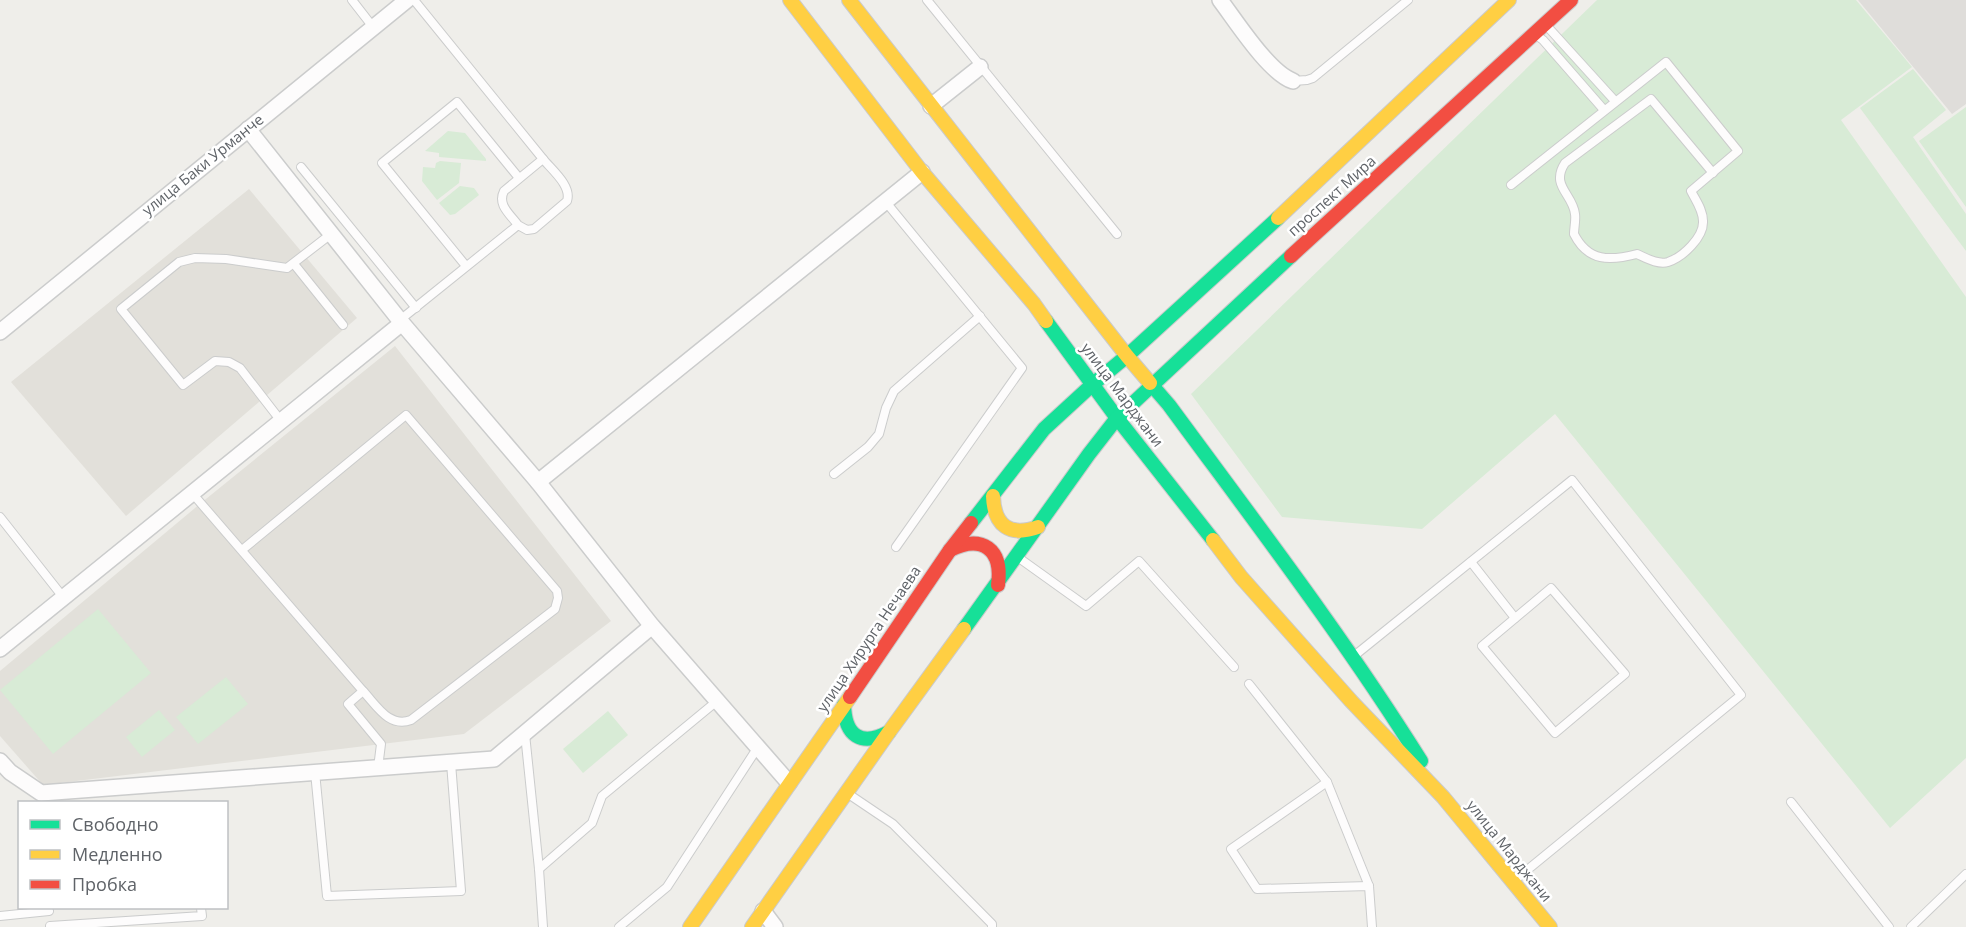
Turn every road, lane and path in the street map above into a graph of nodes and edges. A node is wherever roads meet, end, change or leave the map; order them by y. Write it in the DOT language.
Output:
graph roads {
  1 [pos="352,0"];
  2 [pos="407,0"];
  3 [pos="414,0"];
  4 [pos="790,0"];
  5 [pos="849,0"];
  6 [pos="927,0"];
  7 [pos="1220,0"];
  8 [pos="1408,0"];
  9 [pos="1509,0"];
  10 [pos="1571,0"];
  11 [pos="373,27"];
  12 [pos="1540,29"];
  13 [pos="980,67"];
  14 [pos="1293,81"];
  15 [pos="1615,101"];
  16 [pos="931,106"];
  17 [pos="1604,110"];
  18 [pos="248,129"];
  19 [pos="543,159"];
  20 [pos="301,166"];
  21 [pos="922,172"];
  22 [pos="1713,173"];
  23 [pos="519,178"];
  24 [pos="1510,185"];
  25 [pos="885,201"];
  26 [pos="518,225"];
  27 [pos="331,234"];
  28 [pos="1117,234"];
  29 [pos="294,264"];
  30 [pos="466,266"];
  31 [pos="1223,269"];
  32 [pos="1245,297"];
  33 [pos="416,308"];
  34 [pos="980,316"];
  35 [pos="401,321"];
  36 [pos="343,325"];
  37 [pos="0,332"];
  38 [pos="1127,356"];
  39 [pos="1093,384"];
  40 [pos="1150,385"];
  41 [pos="1117,418"];
  42 [pos="281,421"];
  43 [pos="834,474"];
  44 [pos="538,482"];
  45 [pos="192,493"];
  46 [pos="993,496"];
  47 [pos="0,517"];
  48 [pos="1038,527"];
  49 [pos="896,547"];
  50 [pos="242,550"];
  51 [pos="950,550"];
  52 [pos="1017,557"];
  53 [pos="1471,561"];
  54 [pos="998,585"];
  55 [pos="63,597"];
  56 [pos="1515,618"];
  57 [pos="651,626"];
  58 [pos="0,649"];
  59 [pos="1353,657"];
  60 [pos="1234,667"];
  61 [pos="1249,684"];
  62 [pos="363,692"];
  63 [pos="717,701"];
  64 [pos="844,705"];
  65 [pos="889,732"];
  66 [pos="525,733"];
  67 [pos="758,747"];
  68 [pos="0,760"];
  69 [pos="451,763"];
  70 [pos="378,768"];
  71 [pos="315,772"];
  72 [pos="1327,782"];
  73 [pos="789,783"];
  74 [pos="846,792"];
  75 [pos="1443,797"];
  76 [pos="42,798"];
  77 [pos="1791,802"];
  78 [pos="539,869"];
  79 [pos="1966,874"];
  80 [pos="1513,882"];
  81 [pos="1369,886"];
  82 [pos="49,909"];
  83 [pos="201,909"];
  84 [pos="763,911"];
  85 [pos="0,916"];
  86 [pos="50,927"];
  87 [pos="543,927"];
  88 [pos="619,927"];
  89 [pos="690,927"];
  90 [pos="752,927"];
  91 [pos="775,927"];
  92 [pos="992,927"];
  93 [pos="1372,927"];
  94 [pos="1550,927"];
  95 [pos="1890,927"];
  96 [pos="1911,927"];
  1 -- 11 [label="lane"];
  2 -- 11 [label="street, улица Баки Урманче"];
  3 -- 19 [label="lane"];
  4 -- 21 [label="main road, улица Марджани"];
  5 -- 16 [label="main road, улица Марджани"];
  6 -- 13 [label="lane"];
  7 -- 14 [label="street"];
  8 -- 14 [label="lane"];
  9 -- 31 [label="main road, проспект Мира"];
  10 -- 12 [label="main road, проспект Мира"];
  11 -- 18 [label="street, улица Баки Урманче"];
  12 -- 15 [label="lane"];
  12 -- 17 [label="lane"];
  12 -- 32 [label="main road, проспект Мира"];
  13 -- 16 [label="street"];
  13 -- 28 [label="lane"];
  15 -- 17 [label="lane"];
  15 -- 22 [label="lane"];
  16 -- 38 [label="main road, улица Марджани"];
  17 -- 24 [label="lane"];
  18 -- 27 [label="street"];
  18 -- 37 [label="street, улица Баки Урманче"];
  19 -- 23 [label="lane"];
  19 -- 26 [label="lane"];
  20 -- 33 [label="lane"];
  21 -- 25 [label="street"];
  21 -- 39 [label="main road, улица Марджани"];
  22 -- 22 [label="lane"];
  23 -- 26 [label="lane"];
  23 -- 30 [label="lane"];
  25 -- 34 [label="lane"];
  25 -- 44 [label="street"];
  26 -- 30 [label="lane"];
  27 -- 29 [label="lane"];
  27 -- 35 [label="street"];
  29 -- 36 [label="lane"];
  29 -- 42 [label="lane"];
  30 -- 33 [label="lane"];
  31 -- 32 [label="main road"];
  31 -- 38 [label="main road, проспект Мира"];
  32 -- 40 [label="main road, проспект Мира"];
  33 -- 35 [label="lane"];
  34 -- 43 [label="lane"];
  34 -- 49 [label="lane"];
  35 -- 42 [label="street"];
  35 -- 44 [label="street"];
  38 -- 39 [label="main road, проспект Мира"];
  38 -- 40 [label="main road, улица Марджани"];
  39 -- 41 [label="main road, улица Марджани"];
  39 -- 46 [label="main road, улица Хирурга Нечаева"];
  40 -- 41 [label="main road, проспект Мира"];
  40 -- 59 [label="main road, улица Марджани"];
  41 -- 48 [label="main road"];
  41 -- 75 [label="main road, улица Марджани"];
  42 -- 45 [label="street"];
  44 -- 57 [label="street"];
  45 -- 50 [label="lane"];
  45 -- 55 [label="street"];
  46 -- 48 [label="main road"];
  46 -- 51 [label="main road, улица Хирурга Нечаева"];
  47 -- 55 [label="lane"];
  48 -- 52 [label="main road"];
  50 -- 62 [label="lane"];
  50 -- 62 [label="lane"];
  51 -- 54 [label="main road"];
  51 -- 64 [label="main road, улица Хирурга Нечаева"];
  52 -- 54 [label="main road"];
  52 -- 60 [label="lane"];
  53 -- 56 [label="lane"];
  53 -- 59 [label="lane"];
  53 -- 80 [label="lane"];
  54 -- 65 [label="main road"];
  55 -- 58 [label="street"];
  56 -- 56 [label="lane"];
  57 -- 63 [label="street"];
  57 -- 66 [label="street"];
  59 -- 75 [label="main road, улица Марджани"];
  61 -- 72 [label="lane"];
  62 -- 70 [label="lane"];
  63 -- 67 [label="street"];
  63 -- 78 [label="lane"];
  64 -- 65 [label="main road"];
  64 -- 73 [label="main road, улица Хирурга Нечаева"];
  65 -- 74 [label="main road"];
  66 -- 69 [label="street"];
  66 -- 78 [label="lane"];
  67 -- 73 [label="street"];
  67 -- 88 [label="lane"];
  68 -- 76 [label="street"];
  69 -- 70 [label="street"];
  69 -- 71 [label="lane"];
  70 -- 71 [label="street"];
  71 -- 76 [label="street"];
  72 -- 81 [label="lane"];
  72 -- 81 [label="lane"];
  73 -- 89 [label="main road, улица Хирурга Нечаева"];
  74 -- 84 [label="main road"];
  74 -- 92 [label="lane"];
  75 -- 80 [label="main road, улица Марджани"];
  77 -- 95 [label="lane"];
  78 -- 87 [label="lane"];
  79 -- 96 [label="lane"];
  80 -- 94 [label="main road, улица Марджани"];
  81 -- 93 [label="lane"];
  82 -- 85 [label="lane"];
  82 -- 86 [label="lane"];
  83 -- 86 [label="lane"];
  84 -- 90 [label="main road"];
  84 -- 91 [label="street"];
}
